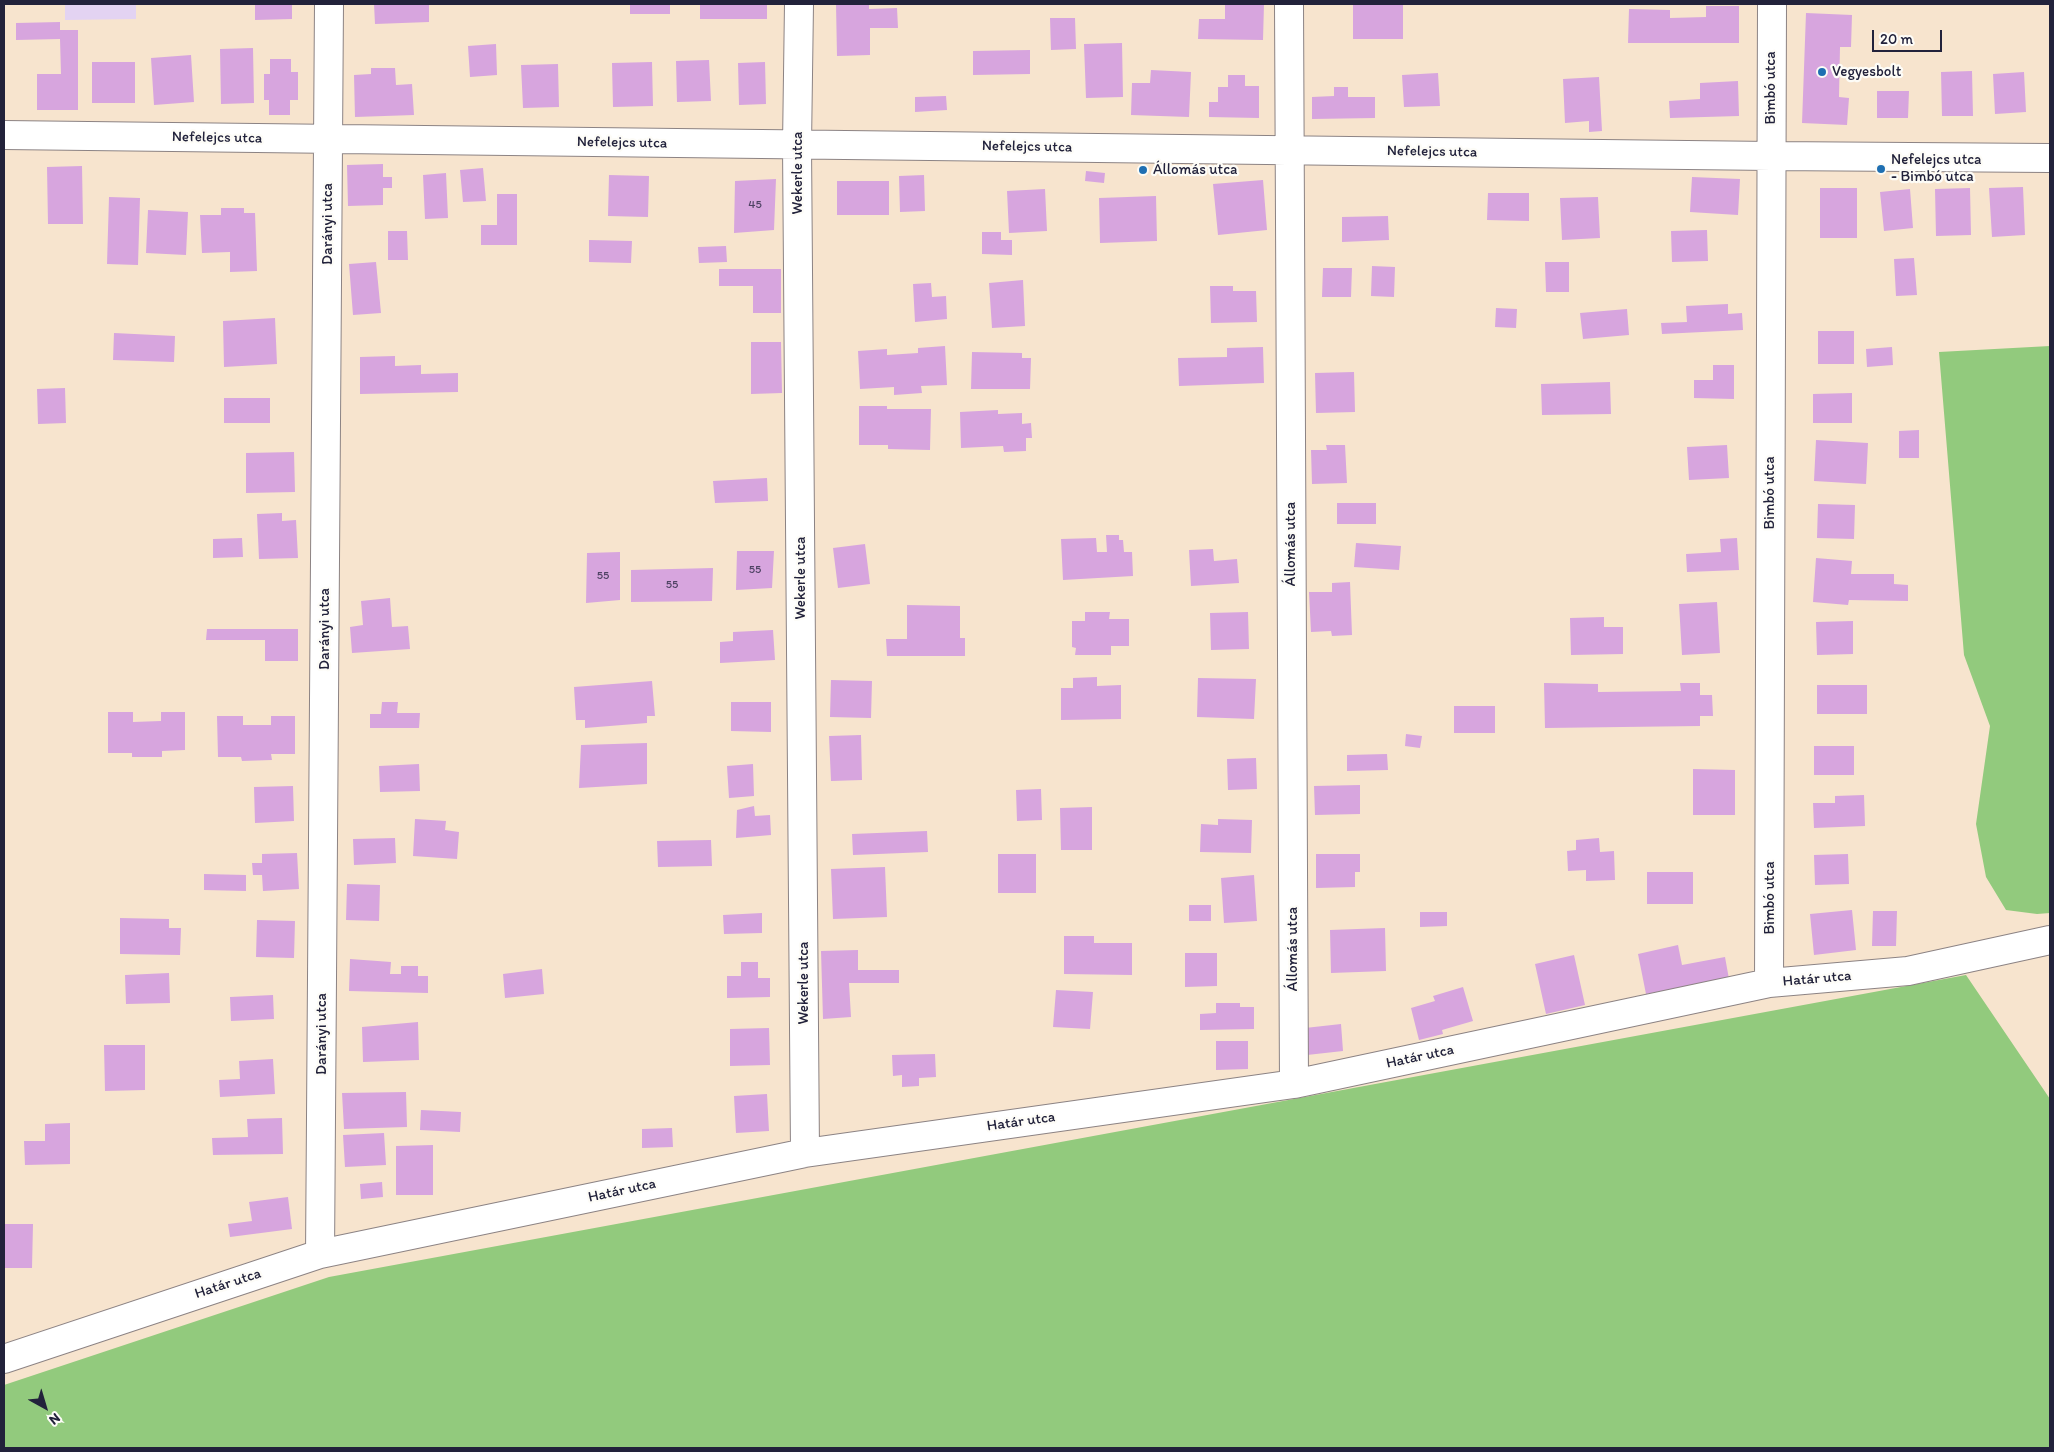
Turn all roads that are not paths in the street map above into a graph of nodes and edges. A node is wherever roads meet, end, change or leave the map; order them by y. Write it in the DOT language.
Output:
graph roads {
  1 [pos="329,4"];
  2 [pos="799,4"];
  3 [pos="1289,4"];
  4 [pos="1772,4"];
  5 [pos="4,135"];
  6 [pos="328,139"];
  7 [pos="797,145"];
  8 [pos="1289,151"];
  9 [pos="1771,156"];
  10 [pos="2050,158"];
  11 [pos="2050,940"];
  12 [pos="1769,983"];
  13 [pos="1294,1084"];
  14 [pos="805,1153"];
  15 [pos="320,1254"];
  16 [pos="4,1359"];
  1 -- 6 [label="street, Darányi utca"];
  2 -- 7 [label="street, Wekerle utca"];
  3 -- 8 [label="street, Állomás utca"];
  4 -- 9 [label="street, Bimbó utca"];
  5 -- 6 [label="street, Nefelejcs utca"];
  6 -- 7 [label="street, Nefelejcs utca"];
  6 -- 15 [label="street, Darányi utca"];
  7 -- 8 [label="street, Nefelejcs utca"];
  7 -- 14 [label="street, Wekerle utca"];
  8 -- 9 [label="street, Nefelejcs utca"];
  8 -- 13 [label="street, Állomás utca"];
  9 -- 10 [label="street, Nefelejcs utca"];
  9 -- 12 [label="street, Bimbó utca"];
  11 -- 12 [label="street, Határ utca"];
  12 -- 13 [label="street, Határ utca"];
  13 -- 14 [label="street, Határ utca"];
  14 -- 15 [label="street, Határ utca"];
  15 -- 16 [label="street, Határ utca"];
}
